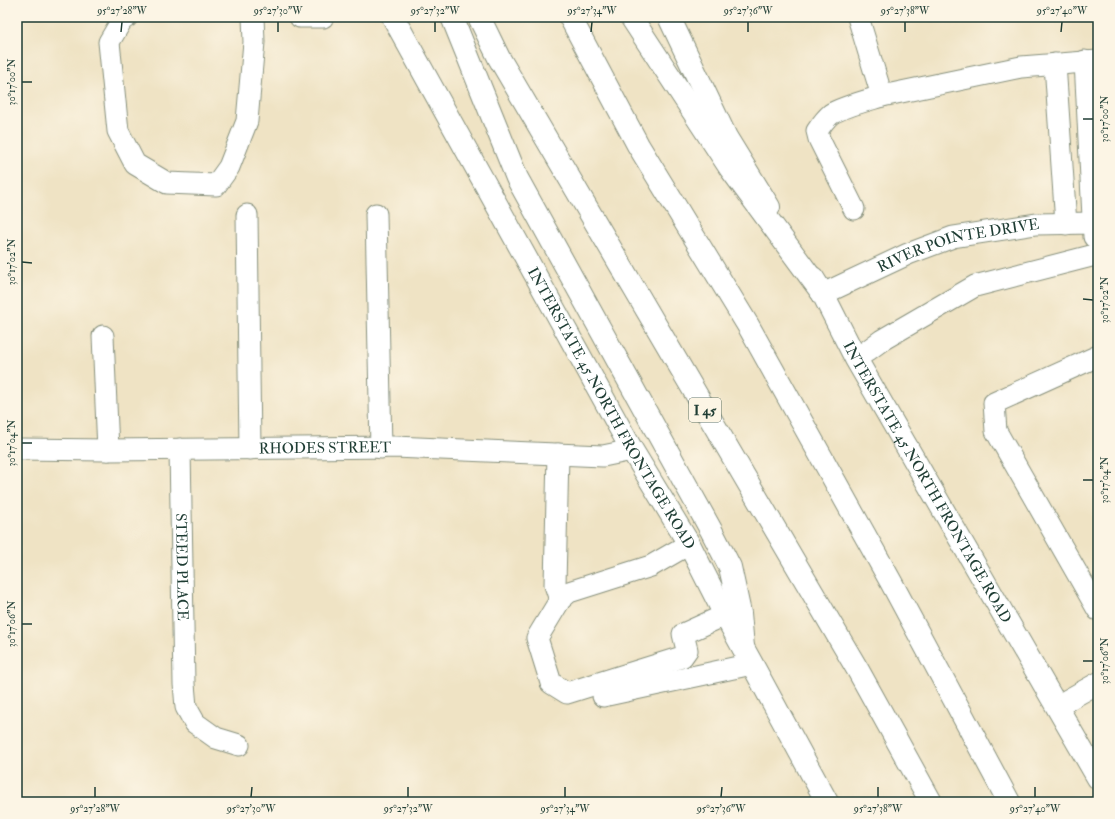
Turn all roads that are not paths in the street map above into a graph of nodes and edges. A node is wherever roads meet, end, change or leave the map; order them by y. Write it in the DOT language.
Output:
graph roads {
  1 [pos="127,17"];
  2 [pos="253,17"];
  3 [pos="300,17"];
  4 [pos="322,17"];
  5 [pos="393,17"];
  6 [pos="452,17"];
  7 [pos="479,17"];
  8 [pos="570,17"];
  9 [pos="631,17"];
  10 [pos="669,17"];
  11 [pos="858,17"];
  12 [pos="1091,61"];
  13 [pos="1055,64"];
  14 [pos="882,96"];
  15 [pos="854,209"];
  16 [pos="376,214"];
  17 [pos="247,215"];
  18 [pos="1066,224"];
  19 [pos="1095,225"];
  20 [pos="1096,254"];
  21 [pos="823,294"];
  22 [pos="103,336"];
  23 [pos="1098,356"];
  24 [pos="856,358"];
  25 [pos="381,448"];
  26 [pos="17,449"];
  27 [pos="180,449"];
  28 [pos="250,449"];
  29 [pos="108,450"];
  30 [pos="632,450"];
  31 [pos="558,454"];
  32 [pos="689,544"];
  33 [pos="560,600"];
  34 [pos="1098,610"];
  35 [pos="725,615"];
  36 [pos="748,655"];
  37 [pos="1098,683"];
  38 [pos="603,696"];
  39 [pos="1057,706"];
  40 [pos="239,745"];
  41 [pos="1094,764"];
  42 [pos="827,802"];
  43 [pos="931,802"];
  44 [pos="1009,802"];
  1 -- 2 [label="street"];
  3 -- 4 [label="street"];
  5 -- 30 [label="main road, INTERSTATE 45 NORTH FRONTAGE ROAD"];
  6 -- 36 [label="main road"];
  7 -- 43 [label="main road, I 45"];
  8 -- 44 [label="main road"];
  9 -- 21 [label="main road"];
  10 -- 21 [label="main road, INTERSTATE 45 NORTH FRONTAGE ROAD"];
  11 -- 14 [label="street"];
  12 -- 13 [label="street"];
  12 -- 19 [label="street"];
  13 -- 14 [label="street"];
  13 -- 18 [label="street"];
  14 -- 15 [label="street"];
  16 -- 25 [label="street"];
  17 -- 28 [label="street"];
  18 -- 19 [label="street, RIVER POINTE DRIVE"];
  18 -- 21 [label="street, RIVER POINTE DRIVE"];
  19 -- 20 [label="street"];
  20 -- 24 [label="street"];
  21 -- 24 [label="main road, INTERSTATE 45 NORTH FRONTAGE ROAD"];
  22 -- 29 [label="street"];
  23 -- 34 [label="street"];
  24 -- 39 [label="main road, INTERSTATE 45 NORTH FRONTAGE ROAD"];
  25 -- 28 [label="street, RHODES STREET"];
  25 -- 31 [label="street, RHODES STREET"];
  26 -- 29 [label="street, RHODES STREET"];
  27 -- 28 [label="street, RHODES STREET"];
  27 -- 29 [label="street, RHODES STREET"];
  27 -- 40 [label="street, STEED PLACE"];
  30 -- 31 [label="street, RHODES STREET"];
  30 -- 32 [label="main road, INTERSTATE 45 NORTH FRONTAGE ROAD"];
  31 -- 33 [label="street"];
  32 -- 33 [label="street"];
  32 -- 35 [label="main road, INTERSTATE 45 NORTH FRONTAGE ROAD"];
  33 -- 35 [label="street"];
  35 -- 36 [label="main road, INTERSTATE 45 NORTH FRONTAGE ROAD"];
  36 -- 38 [label="street"];
  36 -- 42 [label="main road, INTERSTATE 45 NORTH FRONTAGE ROAD"];
  37 -- 39 [label="street"];
  39 -- 41 [label="main road, INTERSTATE 45 NORTH FRONTAGE ROAD"];
}
